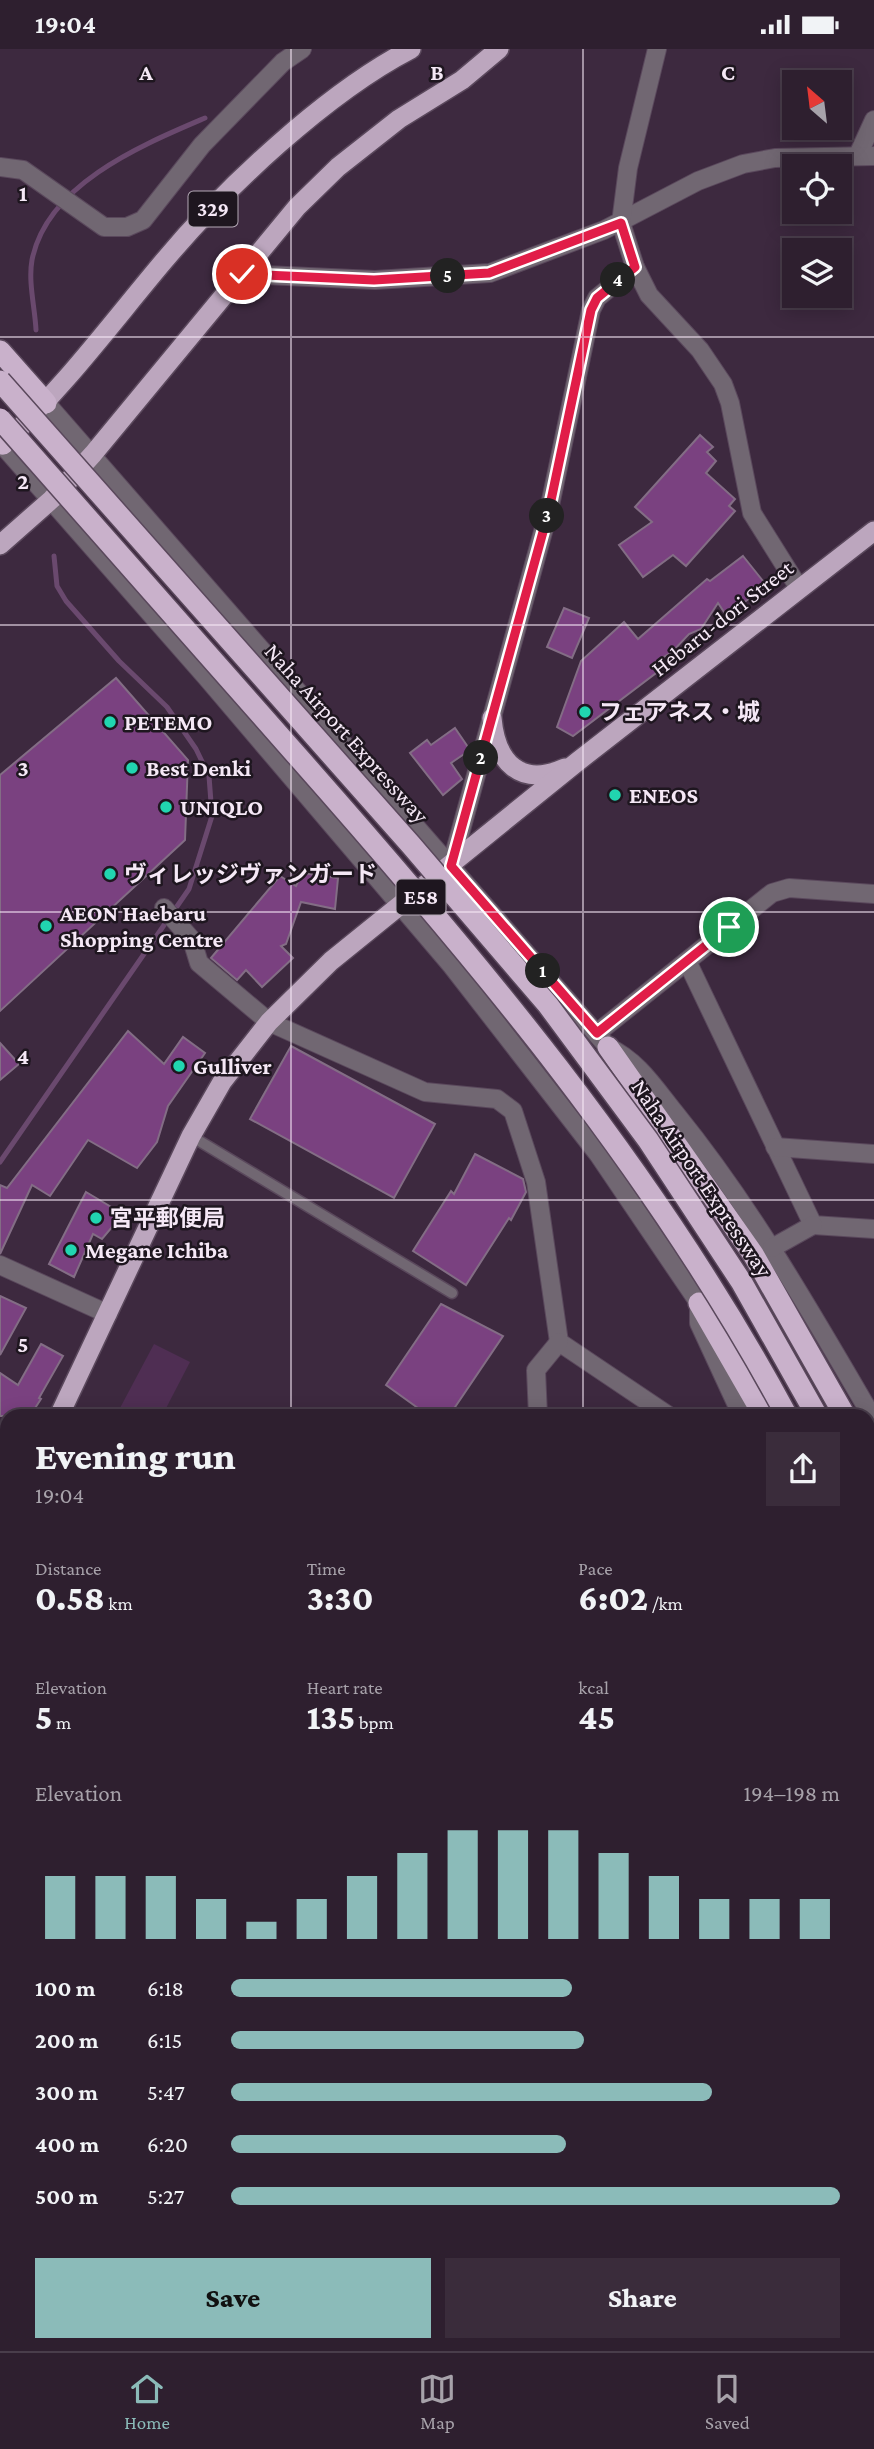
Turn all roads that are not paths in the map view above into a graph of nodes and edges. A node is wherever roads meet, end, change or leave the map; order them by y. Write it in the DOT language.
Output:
graph roads {
  1 [pos="302,49"];
  2 [pos="411,49"];
  3 [pos="499,49"];
  4 [pos="657,49"];
  5 [pos="874,120"];
  6 [pos="866,156"];
  7 [pos="0,167"];
  8 [pos="621,223"];
  9 [pos="635,267"];
  10 [pos="242,274"];
  11 [pos="0,339"];
  12 [pos="0,351"];
  13 [pos="0,381"];
  14 [pos="29,384"];
  15 [pos="46,403"];
  16 [pos="0,419"];
  17 [pos="1,444"];
  18 [pos="93,454"];
  19 [pos="52,499"];
  20 [pos="874,531"];
  21 [pos="0,545"];
  22 [pos="799,588"];
  23 [pos="492,718"];
  24 [pos="578,762"];
  25 [pos="451,866"];
  26 [pos="874,894"];
  27 [pos="402,905"];
  28 [pos="167,910"];
  29 [pos="687,961"];
  30 [pos="269,1022"];
  31 [pos="602,1040"];
  32 [pos="191,1136"];
  33 [pos="775,1147"];
  34 [pos="874,1154"];
  35 [pos="813,1225"];
  36 [pos="874,1229"];
  37 [pos="772,1248"];
  38 [pos="0,1265"];
  39 [pos="452,1293"];
  40 [pos="699,1303"];
  41 [pos="108,1314"];
  42 [pos="559,1342"];
  43 [pos="62,1409"];
  44 [pos="537,1409"];
  45 [pos="659,1409"];
  46 [pos="739,1409"];
  47 [pos="760,1409"];
  48 [pos="784,1409"];
  49 [pos="813,1409"];
  50 [pos="841,1409"];
  51 [pos="867,1409"];
  1 -- 7 [label="street"];
  2 -- 15 [label="highway, 329"];
  3 -- 10 [label="highway, 329"];
  4 -- 8 [label="street"];
  5 -- 6 [label="street"];
  6 -- 8 [label="street"];
  8 -- 9 [label="street"];
  8 -- 10 [label="street"];
  9 -- 22 [label="street"];
  9 -- 23 [label="street"];
  10 -- 18 [label="highway, 329"];
  11 -- 14 [label="street"];
  12 -- 14 [label="highway"];
  13 -- 49 [label="highway, Naha Airport Expressway / E58, bridge"];
  14 -- 15 [label="highway"];
  15 -- 17 [label="highway, 329"];
  15 -- 18 [label="street"];
  16 -- 48 [label="highway, E58, bridge"];
  17 -- 19 [label="street"];
  18 -- 19 [label="highway, 329"];
  18 -- 25 [label="street"];
  19 -- 21 [label="highway, 329"];
  19 -- 27 [label="street"];
  20 -- 22 [label="highway, Hebaru-dori Street"];
  22 -- 24 [label="highway, Hebaru-dori Street"];
  23 -- 24 [label="highway"];
  23 -- 25 [label="street"];
  24 -- 25 [label="highway, Hebaru-dori Street"];
  25 -- 27 [label="highway, Hebaru-dori Street"];
  25 -- 31 [label="street"];
  26 -- 29 [label="street"];
  27 -- 30 [label="highway, Hebaru-dori Street"];
  27 -- 40 [label="street"];
  28 -- 30 [label="street"];
  29 -- 31 [label="street"];
  29 -- 33 [label="street"];
  30 -- 32 [label="highway, Hebaru-dori Street"];
  30 -- 42 [label="street"];
  31 -- 37 [label="street"];
  31 -- 50 [label="highway"];
  32 -- 39 [label="lane"];
  32 -- 41 [label="highway, Hebaru-dori Street"];
  33 -- 34 [label="street"];
  33 -- 35 [label="street"];
  35 -- 36 [label="street"];
  35 -- 37 [label="street"];
  37 -- 51 [label="street"];
  38 -- 41 [label="street"];
  40 -- 46 [label="street"];
  40 -- 47 [label="highway"];
  41 -- 43 [label="highway, Hebaru-dori Street"];
  42 -- 44 [label="street"];
  42 -- 45 [label="street"];
}
